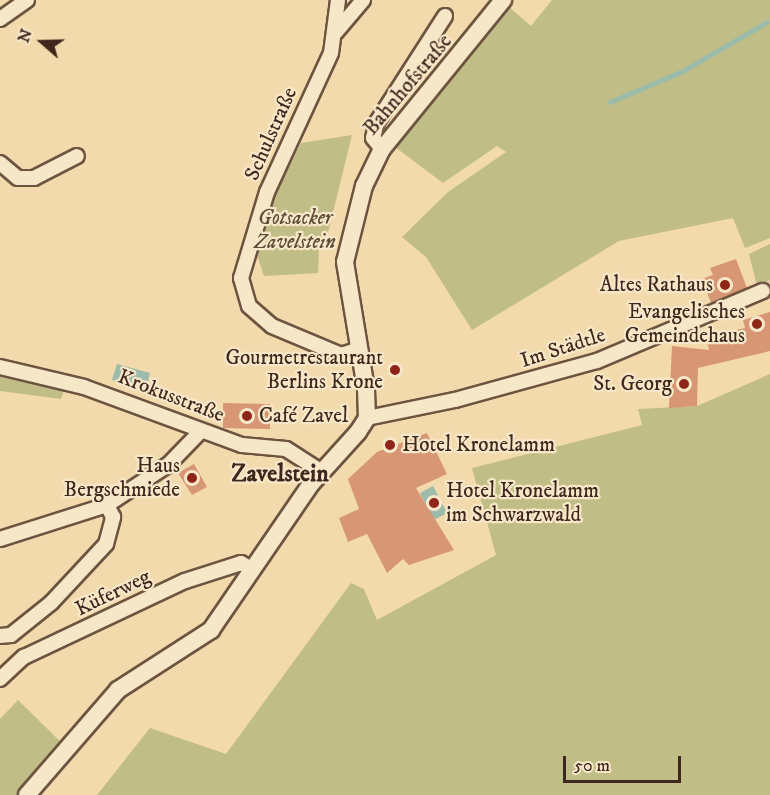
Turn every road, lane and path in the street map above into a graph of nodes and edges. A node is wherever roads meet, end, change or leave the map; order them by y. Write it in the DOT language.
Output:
graph roads {
  1 [pos="27,0"];
  2 [pos="338,0"];
  3 [pos="363,0"];
  4 [pos="503,0"];
  5 [pos="445,16"];
  6 [pos="0,19"];
  7 [pos="336,32"];
  8 [pos="382,149"];
  9 [pos="77,156"];
  10 [pos="0,163"];
  11 [pos="764,291"];
  12 [pos="356,350"];
  13 [pos="0,367"];
  14 [pos="366,418"];
  15 [pos="201,431"];
  16 [pos="322,472"];
  17 [pos="107,506"];
  18 [pos="0,538"];
  19 [pos="252,569"];
  20 [pos="6,635"];
  21 [pos="24,657"];
  22 [pos="0,679"];
  23 [pos="27,795"];
  1 -- 6 [label="street"];
  2 -- 7 [label="street, Schulstraße"];
  3 -- 7 [label="street"];
  4 -- 8 [label="street, Bahnhofstraße"];
  5 -- 8 [label="street"];
  7 -- 12 [label="street, Schulstraße"];
  8 -- 12 [label="street, Bahnhofstraße"];
  9 -- 10 [label="street"];
  11 -- 14 [label="street, Im Städtle"];
  12 -- 14 [label="street, Bahnhofstraße"];
  13 -- 15 [label="street, Krokusstraße"];
  14 -- 16 [label="street"];
  15 -- 16 [label="street, Krokusstraße"];
  15 -- 17 [label="street"];
  16 -- 19 [label="street"];
  17 -- 18 [label="street"];
  17 -- 20 [label="street"];
  19 -- 21 [label="street, Küferweg"];
  19 -- 23 [label="street"];
  20 -- 21 [label="street"];
  21 -- 22 [label="street, Küferweg"];
}
